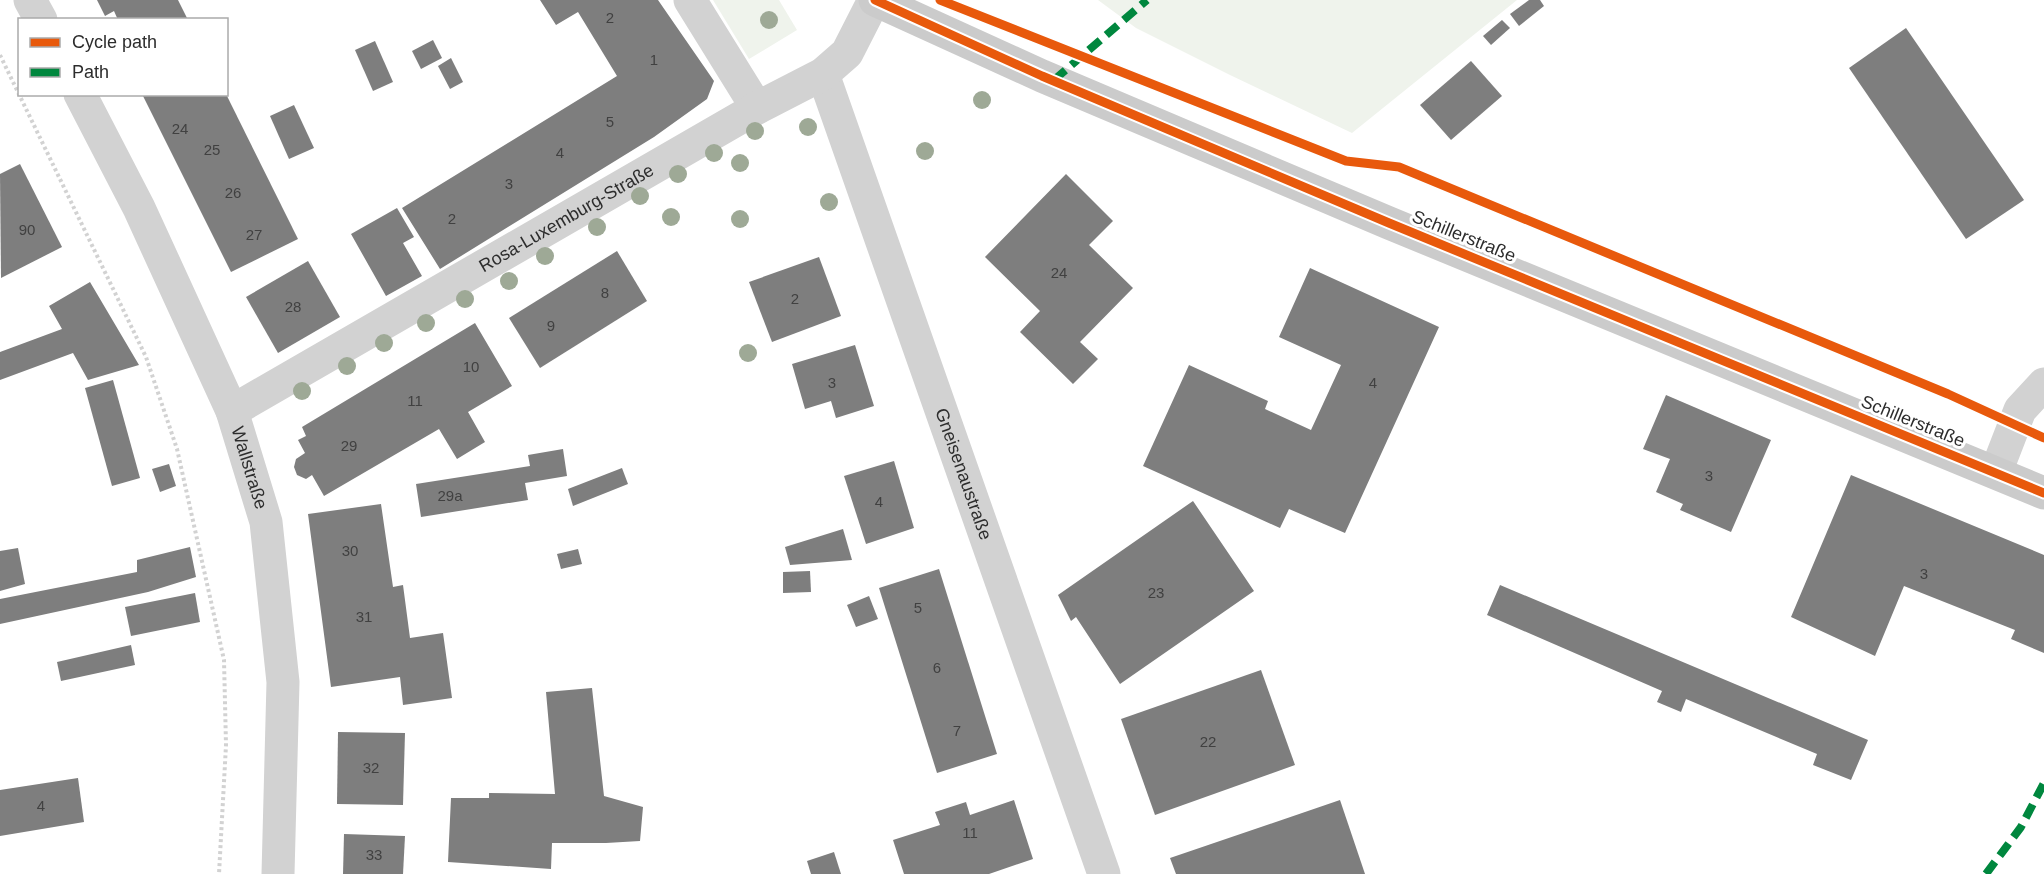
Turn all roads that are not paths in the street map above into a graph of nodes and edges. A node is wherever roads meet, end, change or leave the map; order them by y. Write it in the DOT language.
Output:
graph roads {
  1 [pos="30,0"];
  2 [pos="690,0"];
  3 [pos="875,0"];
  4 [pos="39,18"];
  5 [pos="823,74"];
  6 [pos="81,96"];
  7 [pos="757,108"];
  8 [pos="2044,384"];
  9 [pos="232,411"];
  10 [pos="1996,472"];
  11 [pos="2044,493"];
  12 [pos="278,874"];
  13 [pos="1104,874"];
  1 -- 4 [label="street"];
  2 -- 7 [label="street"];
  3 -- 5 [label="street, Rosa-Luxemburg-Straße"];
  3 -- 10 [label="main road, Schillerstraße"];
  5 -- 7 [label="street, Rosa-Luxemburg-Straße"];
  5 -- 13 [label="street, Gneisenaustraße"];
  6 -- 9 [label="street, Wallstraße"];
  7 -- 9 [label="street, Rosa-Luxemburg-Straße"];
  8 -- 10 [label="street"];
  9 -- 12 [label="street, Wallstraße"];
  10 -- 11 [label="main road, Schillerstraße"];
}
